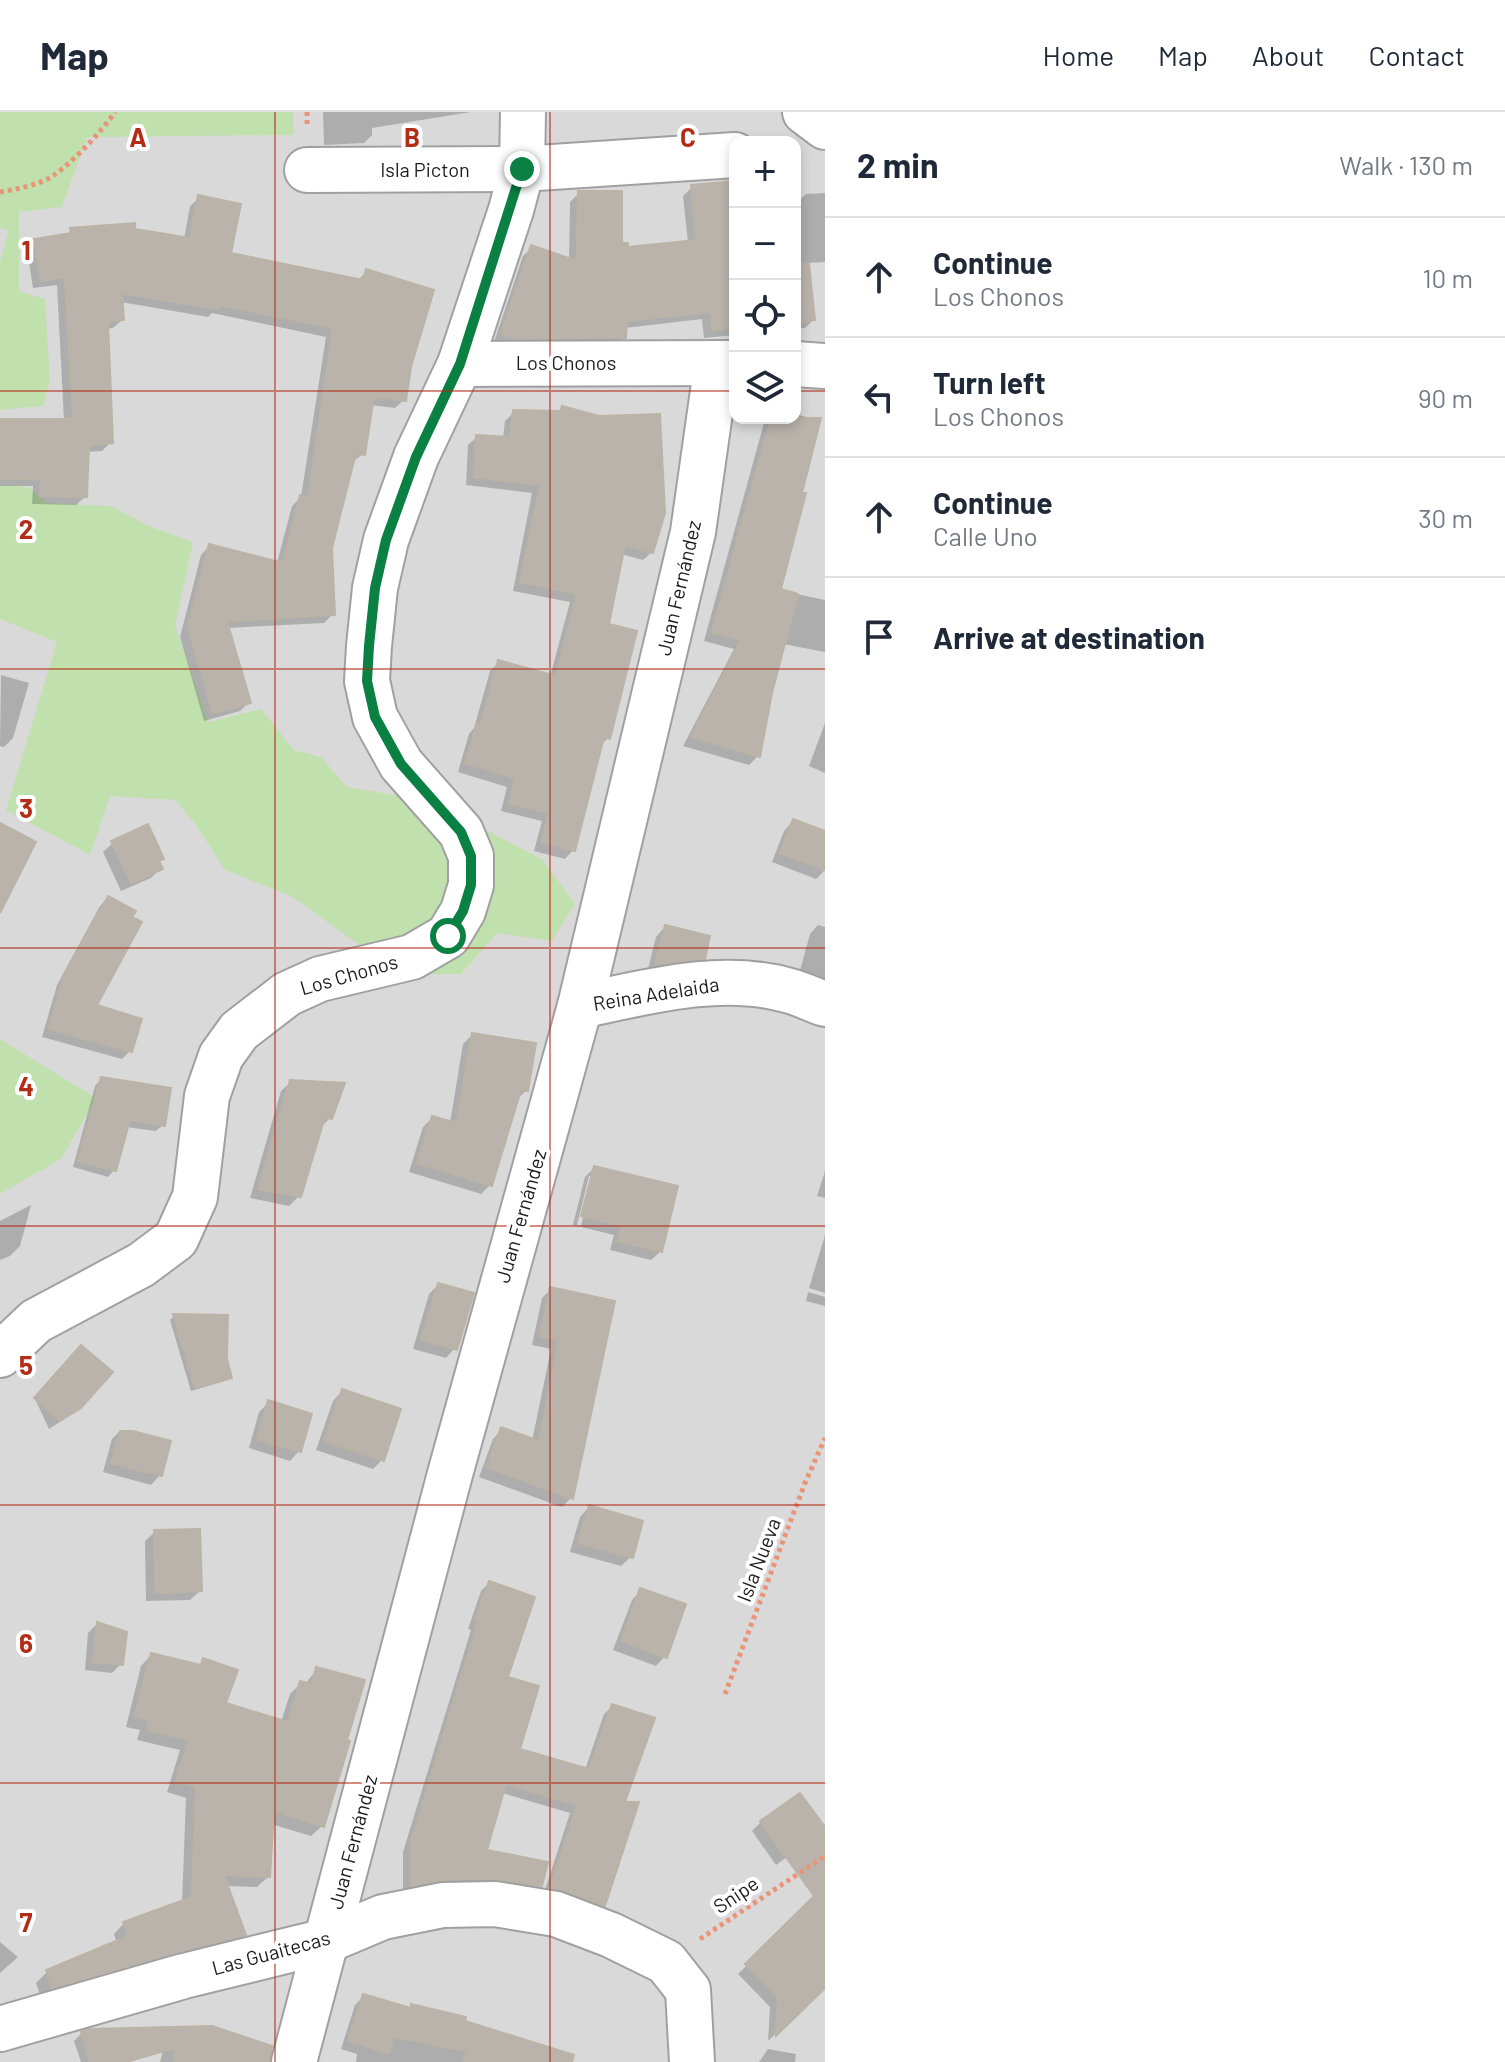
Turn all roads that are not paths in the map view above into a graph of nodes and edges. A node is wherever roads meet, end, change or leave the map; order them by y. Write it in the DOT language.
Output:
graph roads {
  1 [pos="523,112"];
  2 [pos="805,112"];
  3 [pos="825,127"];
  4 [pos="729,155"];
  5 [pos="522,169"];
  6 [pos="307,170"];
  7 [pos="726,363"];
  8 [pos="460,364"];
  9 [pos="801,364"];
  10 [pos="825,366"];
  11 [pos="825,1004"];
  12 [pos="580,1006"];
  13 [pos="0,1355"];
  14 [pos="326,1941"];
  15 [pos="0,2029"];
  16 [pos="294,2062"];
  17 [pos="692,2062"];
  1 -- 5 [label="street"];
  2 -- 3 [label="street"];
  4 -- 5 [label="street, Isla Picton"];
  5 -- 6 [label="street, Isla Picton"];
  5 -- 8 [label="street"];
  7 -- 8 [label="street, Los Chonos"];
  7 -- 12 [label="street, Juan Fernández"];
  8 -- 13 [label="street, Los Chonos"];
  9 -- 10 [label="street"];
  11 -- 12 [label="street, Reina Adelaida"];
  12 -- 14 [label="street, Juan Fernández"];
  14 -- 15 [label="street, Las Guaitecas"];
  14 -- 16 [label="street, Juan Fernández"];
  14 -- 17 [label="street, Las Guaitecas"];
}
